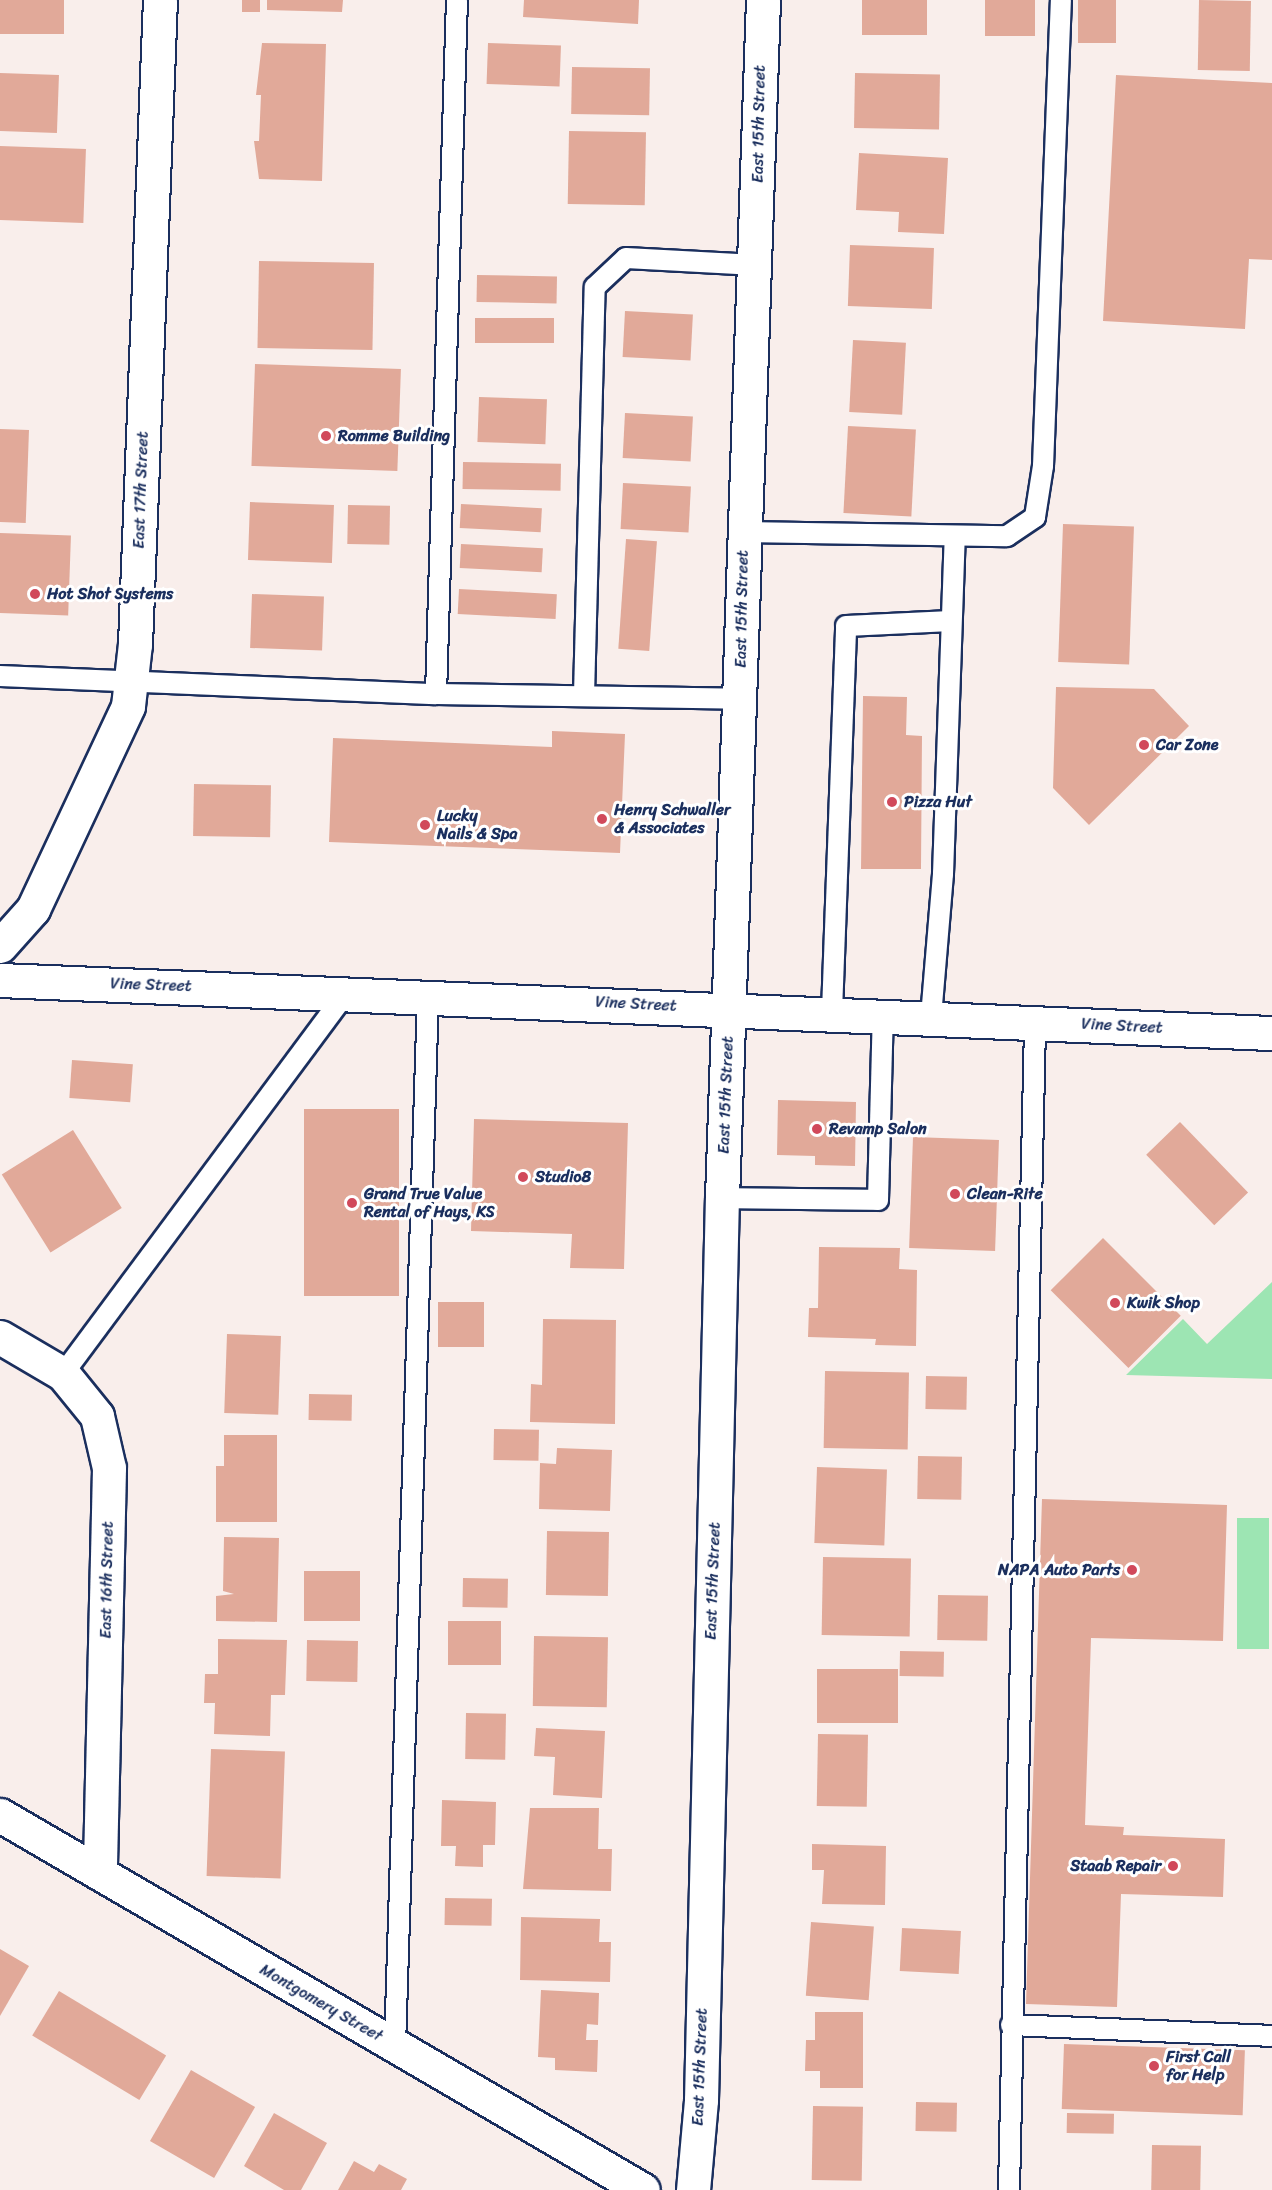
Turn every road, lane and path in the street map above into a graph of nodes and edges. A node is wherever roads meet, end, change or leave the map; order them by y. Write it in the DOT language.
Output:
graph roads {
  1 [pos="160,0"];
  2 [pos="457,0"];
  3 [pos="763,0"];
  4 [pos="1061,0"];
  5 [pos="756,265"];
  6 [pos="743,532"];
  7 [pos="955,537"];
  8 [pos="951,621"];
  9 [pos="0,676"];
  10 [pos="131,682"];
  11 [pos="436,694"];
  12 [pos="584,695"];
  13 [pos="741,699"];
  14 [pos="0,946"];
  15 [pos="0,980"];
  16 [pos="347,991"];
  17 [pos="428,994"];
  18 [pos="730,1009"];
  19 [pos="832,1012"];
  20 [pos="883,1015"];
  21 [pos="931,1017"];
  22 [pos="1035,1022"];
  23 [pos="1272,1033"];
  24 [pos="722,1198"];
  25 [pos="0,1337"];
  26 [pos="63,1374"];
  27 [pos="0,1815"];
  28 [pos="100,1873"];
  29 [pos="1011,2025"];
  30 [pos="1272,2036"];
  31 [pos="396,2046"];
  32 [pos="643,2190"];
  33 [pos="693,2190"];
  34 [pos="1009,2190"];
  1 -- 10 [label="street, East 17th Street"];
  2 -- 11 [label="lane"];
  3 -- 5 [label="street, East 15th Street"];
  4 -- 7 [label="lane"];
  5 -- 6 [label="street, East 15th Street"];
  5 -- 12 [label="lane"];
  6 -- 7 [label="lane"];
  6 -- 13 [label="street, East 15th Street"];
  7 -- 8 [label="lane"];
  8 -- 19 [label="lane"];
  8 -- 21 [label="lane"];
  9 -- 10 [label="lane"];
  10 -- 11 [label="lane"];
  10 -- 14 [label="street, East 17th Street"];
  11 -- 12 [label="lane"];
  12 -- 13 [label="lane"];
  13 -- 18 [label="street, East 15th Street"];
  15 -- 16 [label="street, Vine Street"];
  16 -- 17 [label="street, Vine Street"];
  16 -- 26 [label="lane"];
  17 -- 18 [label="street, Vine Street"];
  17 -- 31 [label="lane"];
  18 -- 19 [label="street, Vine Street"];
  18 -- 24 [label="street, East 15th Street"];
  19 -- 20 [label="street, Vine Street"];
  20 -- 21 [label="street, Vine Street"];
  20 -- 24 [label="lane"];
  21 -- 22 [label="street, Vine Street"];
  22 -- 23 [label="street, Vine Street"];
  22 -- 29 [label="lane"];
  24 -- 33 [label="street, East 15th Street"];
  25 -- 26 [label="street, East 16th Street"];
  26 -- 28 [label="street, East 16th Street"];
  27 -- 28 [label="street, Montgomery Street"];
  28 -- 31 [label="street, Montgomery Street"];
  29 -- 30 [label="lane"];
  29 -- 34 [label="lane"];
  31 -- 32 [label="street, Montgomery Street"];
}
